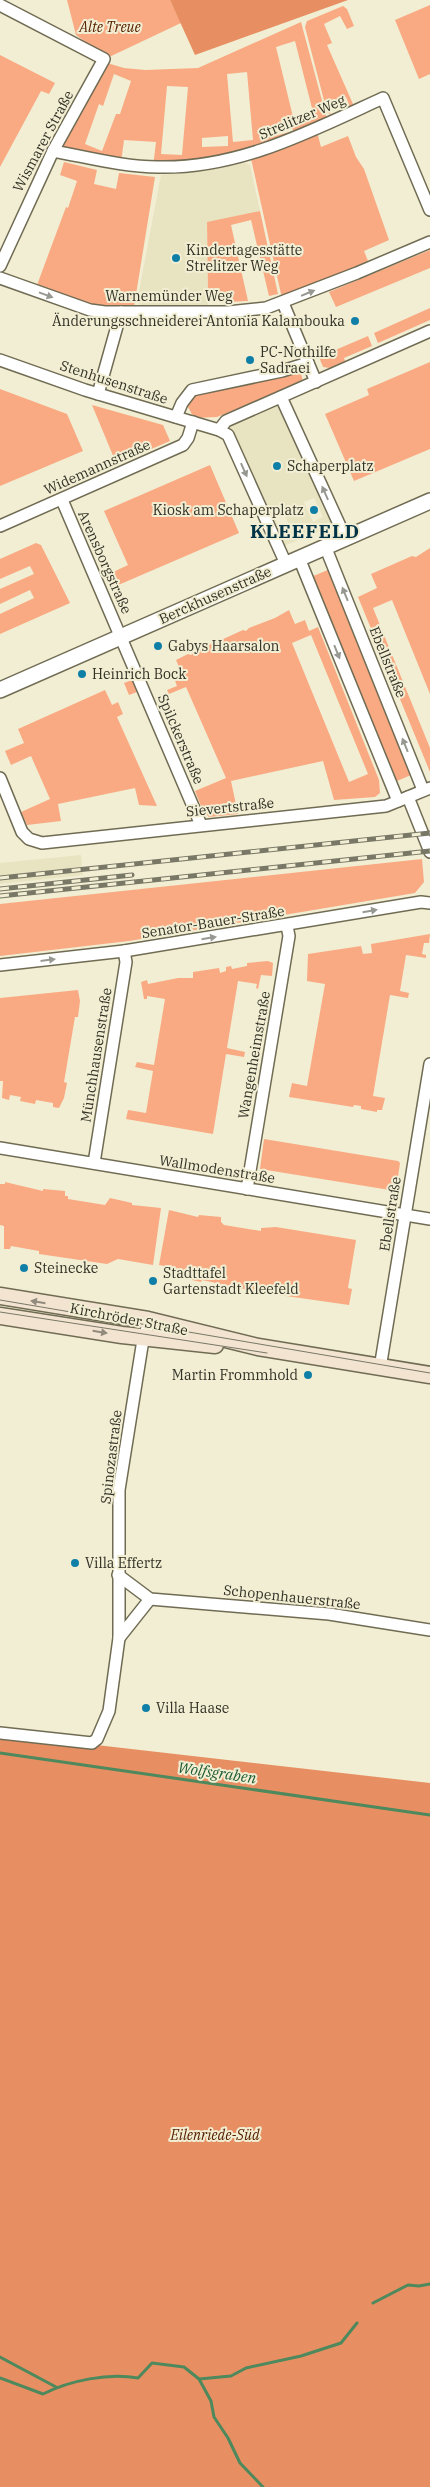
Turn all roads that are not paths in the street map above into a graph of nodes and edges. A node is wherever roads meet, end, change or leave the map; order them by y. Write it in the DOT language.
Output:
graph roads {
  1 [pos="0,5"];
  2 [pos="52,151"];
  3 [pos="430,210"];
  4 [pos="430,242"];
  5 [pos="0,266"];
  6 [pos="0,278"];
  7 [pos="283,303"];
  8 [pos="121,312"];
  9 [pos="430,331"];
  10 [pos="0,360"];
  11 [pos="308,363"];
  12 [pos="316,382"];
  13 [pos="98,394"];
  14 [pos="281,397"];
  15 [pos="176,418"];
  16 [pos="193,422"];
  17 [pos="219,430"];
  18 [pos="62,500"];
  19 [pos="430,501"];
  20 [pos="0,526"];
  21 [pos="345,537"];
  22 [pos="325,546"];
  23 [pos="292,561"];
  24 [pos="122,636"];
  25 [pos="0,690"];
  26 [pos="0,778"];
  27 [pos="426,789"];
  28 [pos="403,799"];
  29 [pos="201,825"];
  30 [pos="430,852"];
  31 [pos="430,903"];
  32 [pos="287,926"];
  33 [pos="124,951"];
  34 [pos="0,965"];
  35 [pos="430,1064"];
  36 [pos="0,1148"];
  37 [pos="94,1163"];
  38 [pos="247,1189"];
  39 [pos="405,1214"];
  40 [pos="430,1219"];
  41 [pos="0,1296"];
  42 [pos="0,1316"];
  43 [pos="146,1331"];
  44 [pos="258,1347"];
  45 [pos="380,1368"];
  46 [pos="430,1376"];
  47 [pos="118,1575"];
  48 [pos="150,1599"];
  49 [pos="430,1630"];
  50 [pos="119,1638"];
  51 [pos="0,1733"];
  1 -- 2 [label="street, Wismarer Straße"];
  2 -- 3 [label="street, Strelitzer Weg"];
  2 -- 5 [label="street, Wismarer Straße"];
  7 -- 4 [label="street, Warnemünder Weg, one-way"];
  6 -- 8 [label="street, Warnemünder Weg, one-way"];
  7 -- 8 [label="street, Warnemünder Weg"];
  7 -- 11 [label="street"];
  8 -- 13 [label="street"];
  9 -- 12 [label="street"];
  10 -- 13 [label="street, Stenhusenstraße"];
  11 -- 12 [label="street"];
  11 -- 15 [label="street"];
  12 -- 14 [label="street"];
  13 -- 15 [label="street, Stenhusenstraße"];
  14 -- 17 [label="street"];
  21 -- 14 [label="street, one-way"];
  15 -- 16 [label="street, Stenhusenstraße"];
  16 -- 17 [label="street, Stenhusenstraße"];
  16 -- 18 [label="street, Widemannstraße"];
  17 -- 23 [label="street, one-way"];
  18 -- 20 [label="street, Widemannstraße"];
  18 -- 24 [label="street, Arensborgstraße"];
  19 -- 21 [label="street, Berckhusenstraße"];
  21 -- 22 [label="street, Berckhusenstraße"];
  22 -- 23 [label="street, Berckhusenstraße"];
  27 -- 22 [label="street, Ebellstraße, one-way"];
  23 -- 24 [label="street, Berckhusenstraße"];
  23 -- 28 [label="street, one-way"];
  24 -- 25 [label="street, Berckhusenstraße"];
  24 -- 29 [label="street, Spilckerstraße"];
  26 -- 29 [label="street, Sievertstraße"];
  27 -- 28 [label="street, Sievertstraße"];
  28 -- 29 [label="street, Sievertstraße"];
  28 -- 30 [label="street"];
  32 -- 31 [label="street, Senator-Bauer-Straße, one-way"];
  33 -- 32 [label="street, Senator-Bauer-Straße, one-way"];
  32 -- 38 [label="street, Wangenheimstraße"];
  34 -- 33 [label="street, Senator-Bauer-Straße, one-way"];
  33 -- 37 [label="street, Münchhausenstraße"];
  35 -- 39 [label="street, Ebellstraße"];
  36 -- 37 [label="street, Wallmodenstraße"];
  37 -- 38 [label="street, Wallmodenstraße"];
  38 -- 39 [label="street, Wallmodenstraße"];
  39 -- 40 [label="street, Wallmodenstraße"];
  39 -- 45 [label="street, Ebellstraße"];
  44 -- 41 [label="main road, Kirchröder Straße, one-way"];
  42 -- 43 [label="main road, Kirchröder Straße, one-way"];
  43 -- 44 [label="main road, Kirchröder Straße"];
  43 -- 47 [label="street, Spinozastraße"];
  44 -- 45 [label="main road, Kirchröder Straße"];
  45 -- 46 [label="main road, Kirchröder Straße"];
  47 -- 48 [label="street"];
  47 -- 50 [label="street, Spinozastraße"];
  48 -- 49 [label="street, Schopenhauerstraße"];
  48 -- 50 [label="street"];
  50 -- 51 [label="street, Spinozastraße"];
}
